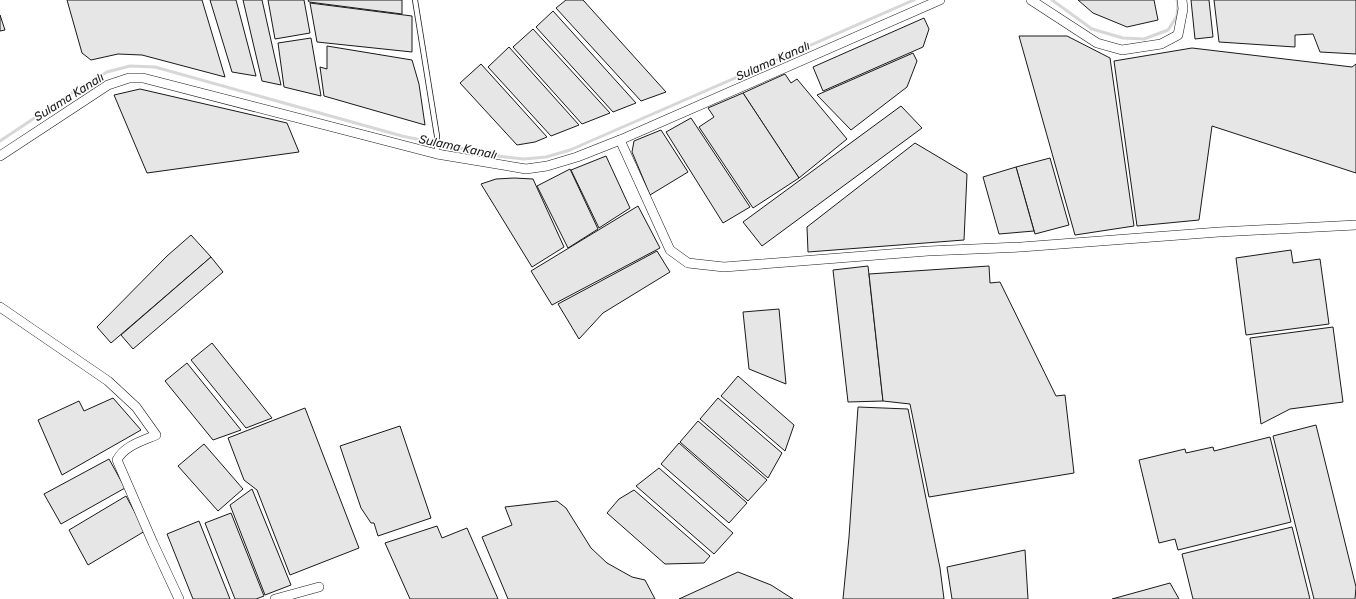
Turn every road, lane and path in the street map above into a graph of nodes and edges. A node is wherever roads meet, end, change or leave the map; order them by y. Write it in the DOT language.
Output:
graph roads {
  1 [pos="415,0"];
  2 [pos="940,0"];
  3 [pos="1031,0"];
  4 [pos="1182,0"];
  5 [pos="620,140"];
  6 [pos="438,154"];
  7 [pos="0,156"];
  8 [pos="1356,225"];
  9 [pos="0,307"];
  10 [pos="319,587"];
  11 [pos="179,599"];
  12 [pos="275,599"];
  1 -- 6 [label="lane"];
  2 -- 5 [label="street"];
  3 -- 4 [label="street"];
  5 -- 6 [label="street"];
  5 -- 8 [label="street"];
  6 -- 7 [label="street"];
  9 -- 11 [label="street"];
  10 -- 12 [label="street"];
}
